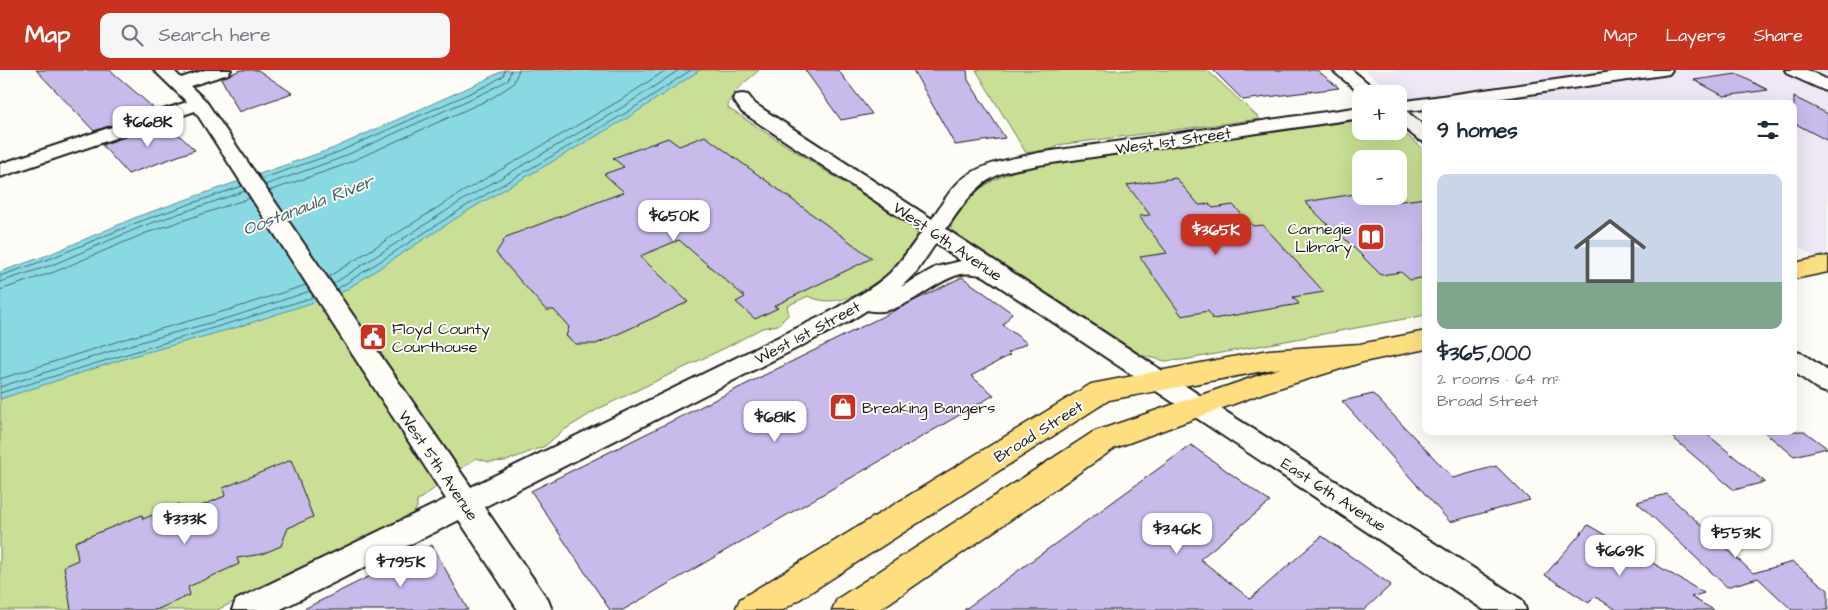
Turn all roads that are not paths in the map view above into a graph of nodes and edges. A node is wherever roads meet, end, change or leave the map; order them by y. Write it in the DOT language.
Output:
graph roads {
  1 [pos="162,70"];
  2 [pos="222,70"];
  3 [pos="1341,70"];
  4 [pos="1663,70"];
  5 [pos="1794,70"];
  6 [pos="180,84"];
  7 [pos="1360,85"];
  8 [pos="1828,87"];
  9 [pos="742,99"];
  10 [pos="1449,100"];
  11 [pos="199,104"];
  12 [pos="1422,104"];
  13 [pos="1407,106"];
  14 [pos="1352,113"];
  15 [pos="1407,121"];
  16 [pos="1422,133"];
  17 [pos="0,171"];
  18 [pos="934,231"];
  19 [pos="1828,264"];
  20 [pos="1797,269"];
  21 [pos="994,272"];
  22 [pos="839,317"];
  23 [pos="1422,341"];
  24 [pos="1360,353"];
  25 [pos="1797,362"];
  26 [pos="1157,380"];
  27 [pos="1828,384"];
  28 [pos="1197,407"];
  29 [pos="466,504"];
  30 [pos="1442,564"];
  31 [pos="248,610"];
  32 [pos="536,610"];
  33 [pos="753,610"];
  34 [pos="850,610"];
  35 [pos="1496,610"];
  36 [pos="1510,610"];
  1 -- 6 [label="street, West 5th Avenue"];
  2 -- 6 [label="street"];
  3 -- 7 [label="street"];
  4 -- 10 [label="street"];
  5 -- 8 [label="street"];
  6 -- 11 [label="street, West 5th Avenue"];
  9 -- 18 [label="street, West 6th Avenue"];
  11 -- 17 [label="street"];
  11 -- 29 [label="street, West 5th Avenue"];
  12 -- 13 [label="street"];
  14 -- 18 [label="street, West 1st Street"];
  15 -- 16 [label="street"];
  18 -- 21 [label="street, West 6th Avenue"];
  18 -- 22 [label="street, West 1st Street"];
  19 -- 20 [label="main road"];
  21 -- 22 [label="street"];
  21 -- 26 [label="street, West 6th Avenue"];
  22 -- 29 [label="street, West 1st Street"];
  23 -- 24 [label="main road, Broad Street"];
  24 -- 26 [label="main road, Broad Street"];
  24 -- 28 [label="main road, Broad Street"];
  25 -- 27 [label="street"];
  26 -- 28 [label="street, East 6th Avenue"];
  26 -- 33 [label="main road, Broad Street"];
  28 -- 30 [label="street, East 6th Avenue"];
  28 -- 34 [label="main road, Broad Street"];
  29 -- 31 [label="street, West 1st Street"];
  29 -- 32 [label="street, West 5th Avenue"];
  30 -- 35 [label="street"];
  30 -- 36 [label="street, East 6th Avenue"];
}
